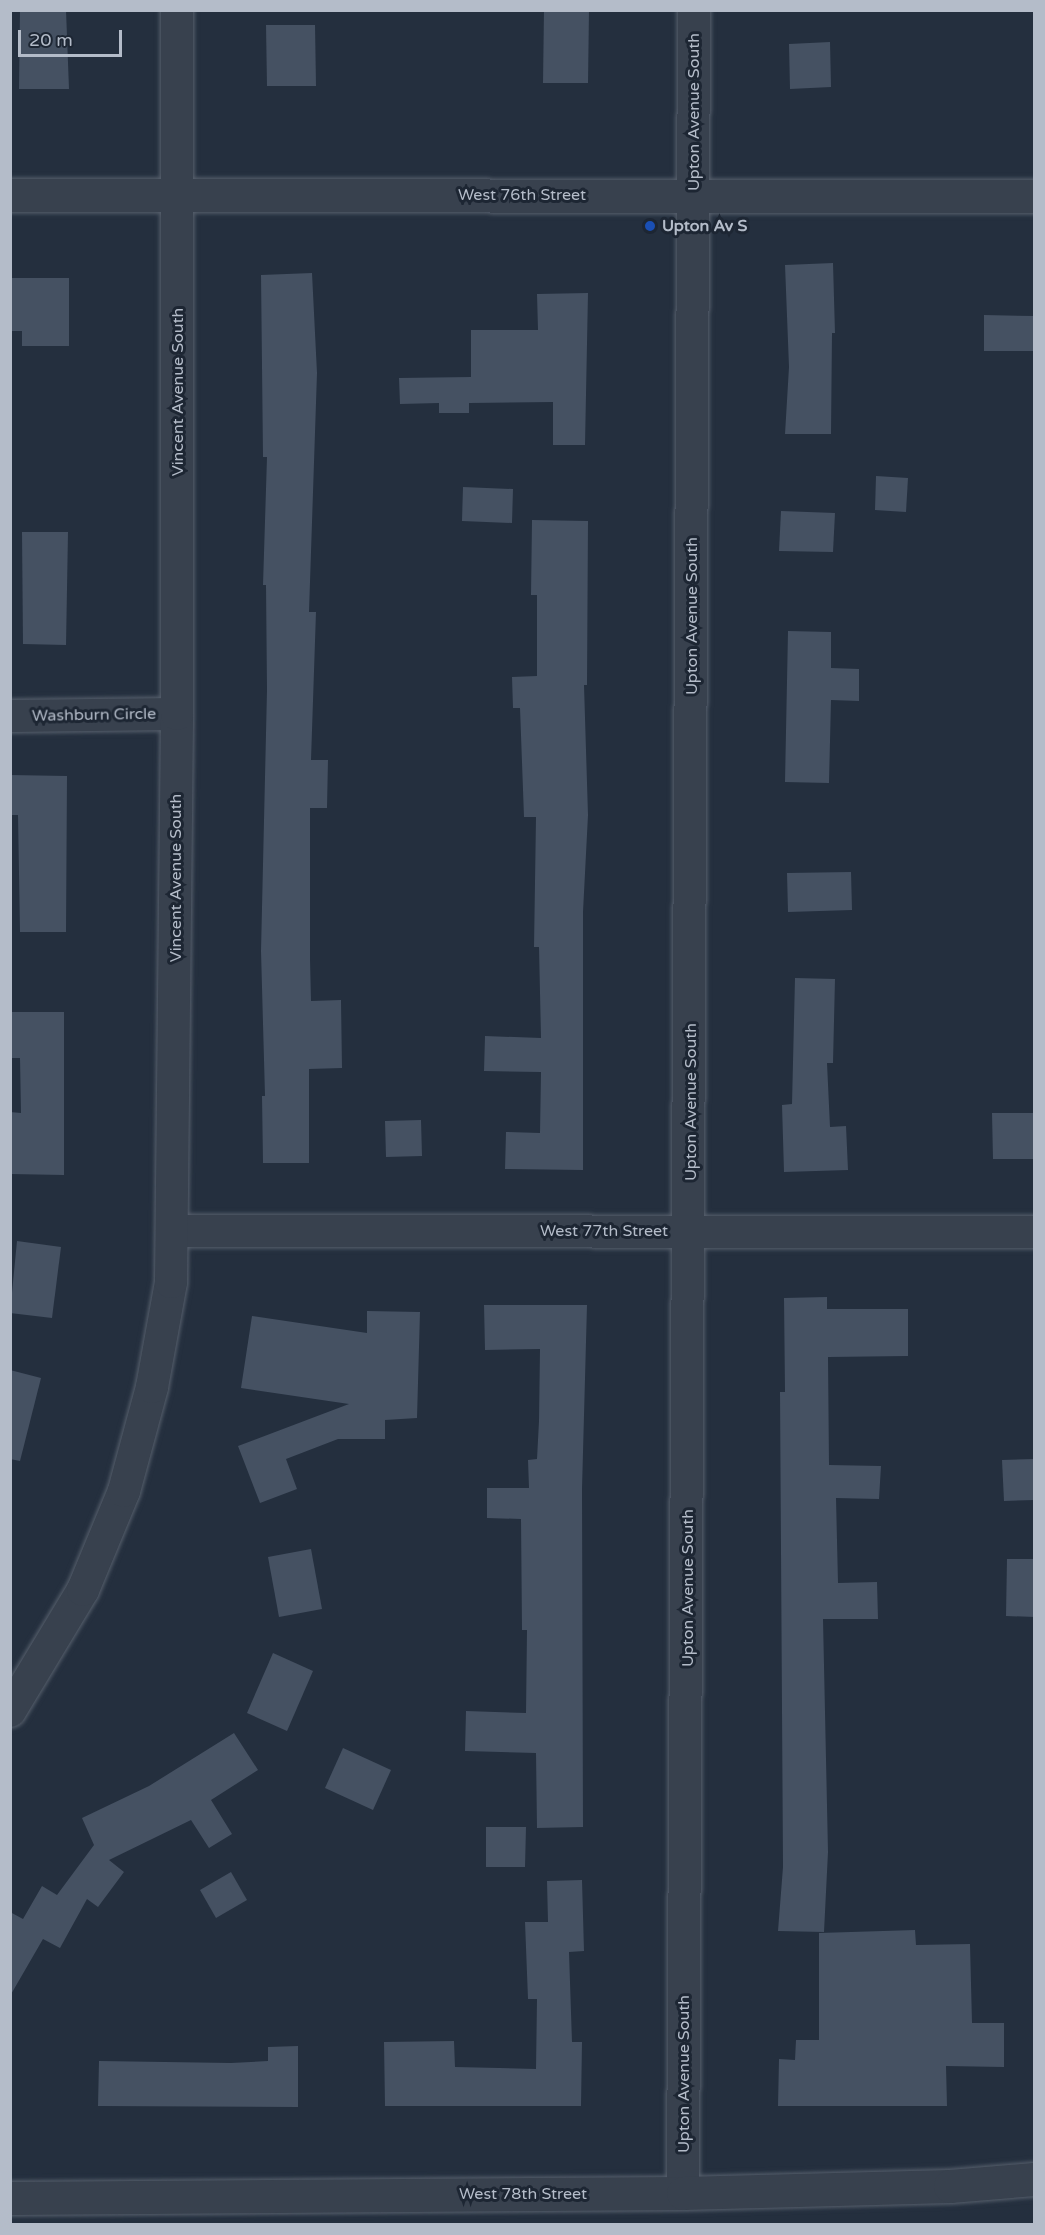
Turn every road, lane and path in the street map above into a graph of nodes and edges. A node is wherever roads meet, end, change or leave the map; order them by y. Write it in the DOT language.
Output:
graph roads {
  1 [pos="177,10"];
  2 [pos="694,10"];
  3 [pos="10,195"];
  4 [pos="176,195"];
  5 [pos="693,195"];
  6 [pos="1035,196"];
  7 [pos="177,714"];
  8 [pos="10,716"];
  9 [pos="174,1231"];
  10 [pos="690,1232"];
  11 [pos="1035,1232"];
  12 [pos="10,1711"];
  13 [pos="1035,2179"];
  14 [pos="683,2193"];
  15 [pos="10,2198"];
  1 -- 4 [label="street, Vincent Avenue South"];
  2 -- 5 [label="street, Upton Avenue South"];
  3 -- 4 [label="street, West 76th Street"];
  4 -- 5 [label="street, West 76th Street"];
  4 -- 7 [label="street, Vincent Avenue South"];
  5 -- 6 [label="street, West 76th Street"];
  5 -- 10 [label="street, Upton Avenue South"];
  7 -- 8 [label="street, Washburn Circle"];
  7 -- 9 [label="street, Vincent Avenue South"];
  9 -- 10 [label="street, West 77th Street"];
  9 -- 12 [label="street, Vincent Avenue South"];
  10 -- 11 [label="street, West 77th Street"];
  10 -- 14 [label="street, Upton Avenue South"];
  13 -- 14 [label="street, West 78th Street"];
  14 -- 15 [label="street, West 78th Street"];
}
